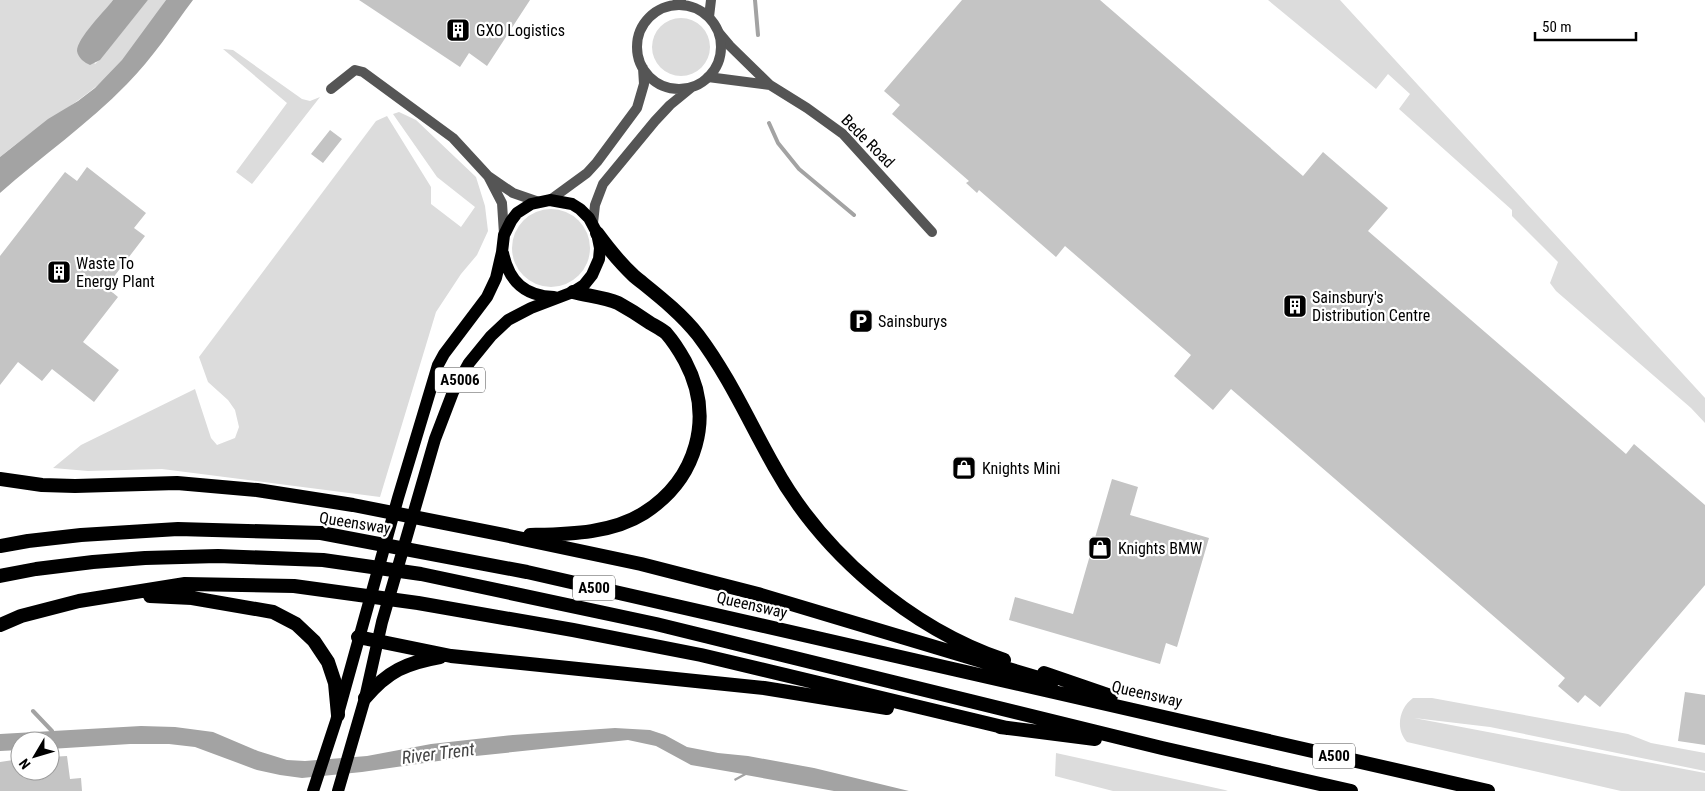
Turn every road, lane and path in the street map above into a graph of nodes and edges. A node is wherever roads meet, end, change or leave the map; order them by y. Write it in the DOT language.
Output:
graph roads {
  1 [pos="711,0"];
  2 [pos="678,2"];
  3 [pos="709,17"];
  4 [pos="719,32"];
  5 [pos="643,67"];
  6 [pos="708,77"];
  7 [pos="770,85"];
  8 [pos="693,86"];
  9 [pos="331,89"];
  10 [pos="488,176"];
  11 [pos="544,201"];
  12 [pos="595,228"];
  13 [pos="932,232"];
  14 [pos="504,235"];
  15 [pos="502,252"];
  16 [pos="574,292"];
  17 [pos="557,297"];
  18 [pos="0,479"];
  19 [pos="509,536"];
  20 [pos="0,546"];
  21 [pos="0,576"];
  22 [pos="117,595"];
  23 [pos="0,625"];
  24 [pos="358,637"];
  25 [pos="378,641"];
  26 [pos="451,656"];
  27 [pos="365,698"];
  28 [pos="337,718"];
  29 [pos="1180,720"];
  30 [pos="1007,728"];
  31 [pos="1162,748"];
  32 [pos="315,788"];
  33 [pos="339,789"];
  34 [pos="1351,791"];
  35 [pos="1488,791"];
  1 -- 3 [label="street"];
  2 -- 3 [label="street"];
  2 -- 5 [label="street"];
  3 -- 4 [label="street"];
  4 -- 6 [label="street"];
  4 -- 7 [label="street, Bede Road"];
  5 -- 8 [label="street"];
  5 -- 11 [label="street"];
  6 -- 7 [label="street, Bede Road"];
  6 -- 8 [label="street"];
  7 -- 13 [label="street, Bede Road"];
  8 -- 12 [label="street"];
  9 -- 10 [label="street"];
  10 -- 11 [label="street"];
  10 -- 14 [label="street"];
  11 -- 12 [label="main road"];
  11 -- 14 [label="main road"];
  12 -- 16 [label="main road"];
  12 -- 29 [label="highway"];
  14 -- 15 [label="main road"];
  15 -- 17 [label="main road"];
  15 -- 24 [label="main road, A5006"];
  16 -- 17 [label="main road"];
  16 -- 19 [label="highway"];
  17 -- 25 [label="main road, A5006"];
  18 -- 19 [label="highway"];
  19 -- 29 [label="highway"];
  20 -- 29 [label="highway, Queensway / A500"];
  21 -- 31 [label="highway, A500"];
  22 -- 23 [label="highway"];
  22 -- 28 [label="highway"];
  22 -- 30 [label="highway"];
  24 -- 25 [label="highway"];
  24 -- 28 [label="main road, A5006"];
  25 -- 26 [label="highway"];
  25 -- 27 [label="main road, A5006"];
  26 -- 27 [label="highway"];
  26 -- 30 [label="highway"];
  27 -- 33 [label="main road, A5006"];
  28 -- 32 [label="main road, A5006"];
  29 -- 35 [label="highway, Queensway / A500"];
  30 -- 31 [label="highway"];
  31 -- 34 [label="highway, A500"];
}
